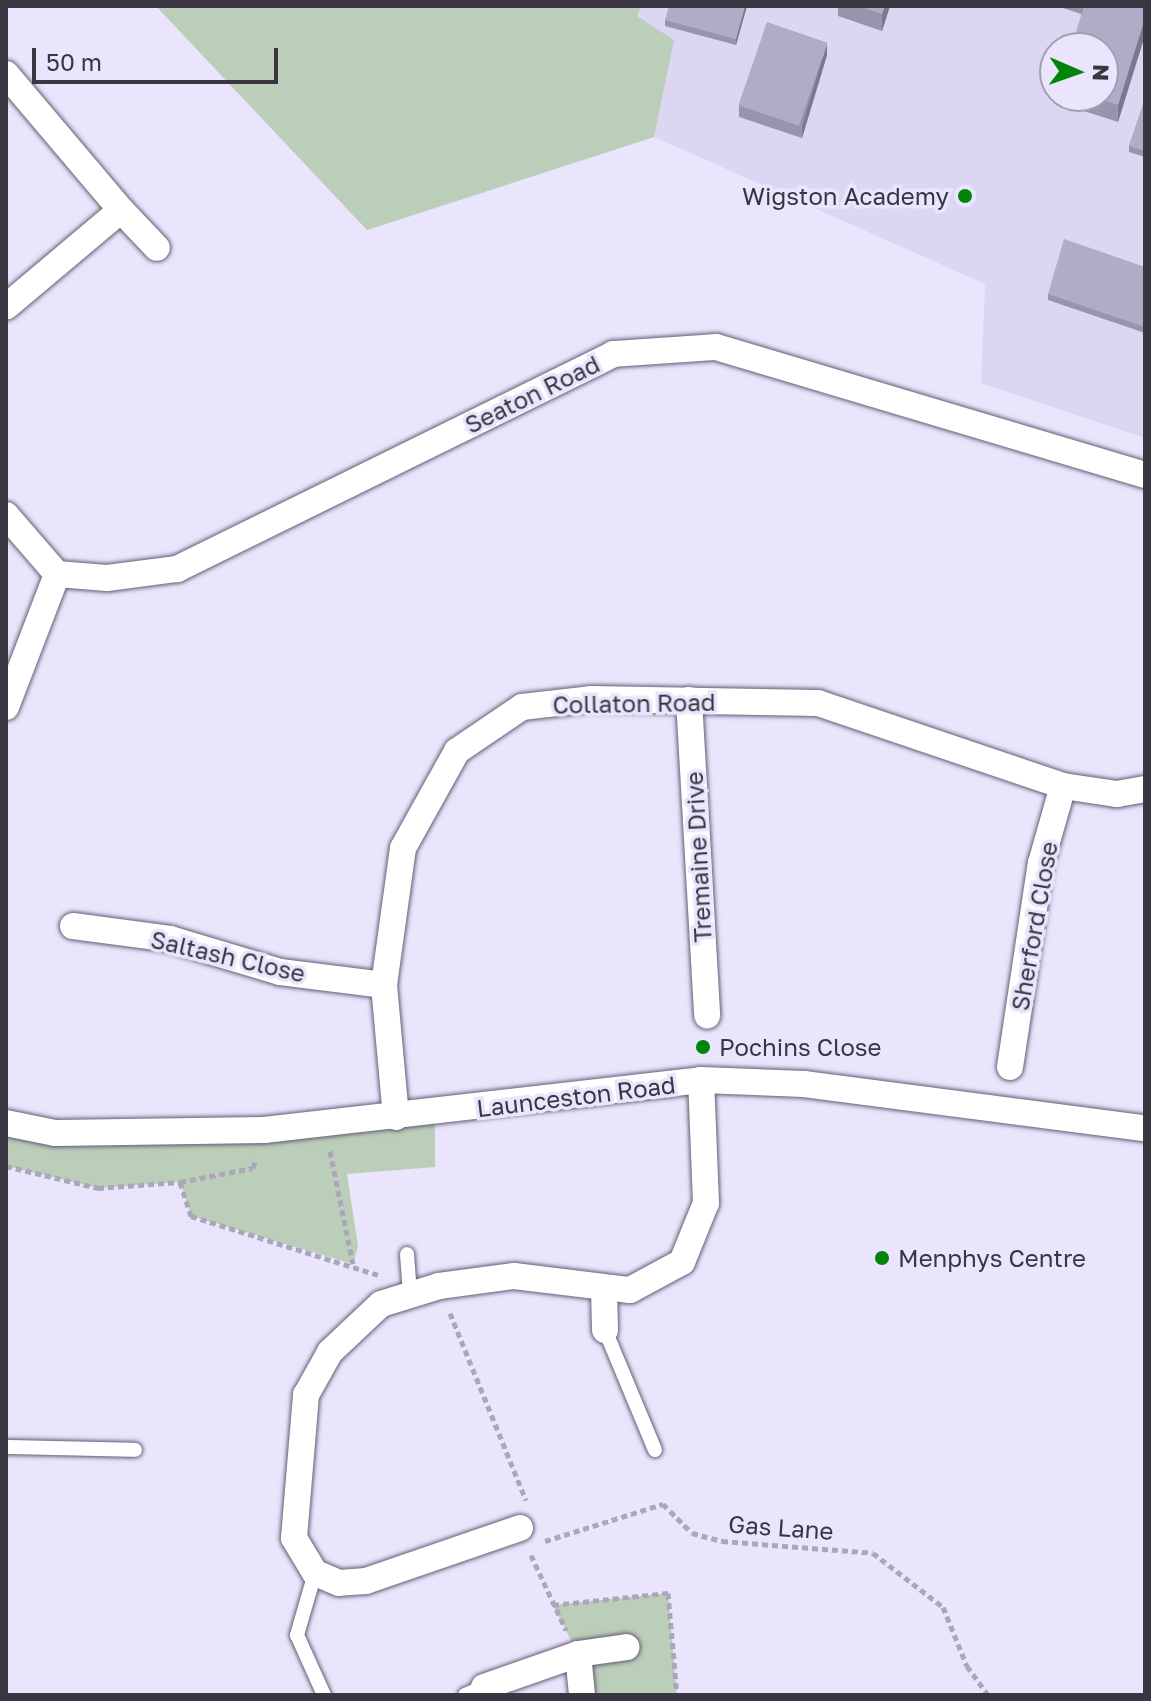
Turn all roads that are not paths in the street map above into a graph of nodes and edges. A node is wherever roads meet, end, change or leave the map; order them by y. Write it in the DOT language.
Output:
graph roads {
  1 [pos="6,74"];
  2 [pos="121,210"];
  3 [pos="157,248"];
  4 [pos="6,307"];
  5 [pos="1145,475"];
  6 [pos="6,515"];
  7 [pos="57,574"];
  8 [pos="689,700"];
  9 [pos="6,707"];
  10 [pos="1063,786"];
  11 [pos="1145,789"];
  12 [pos="73,926"];
  13 [pos="384,985"];
  14 [pos="707,1015"];
  15 [pos="1010,1067"];
  16 [pos="701,1080"];
  17 [pos="396,1117"];
  18 [pos="6,1123"];
  19 [pos="1145,1128"];
  20 [pos="407,1254"];
  21 [pos="604,1289"];
  22 [pos="410,1294"];
  23 [pos="605,1330"];
  24 [pos="6,1447"];
  25 [pos="135,1450"];
  26 [pos="655,1450"];
  27 [pos="530,1522"];
  28 [pos="315,1573"];
  29 [pos="627,1647"];
  30 [pos="578,1654"];
  31 [pos="474,1691"];
  32 [pos="324,1695"];
  33 [pos="582,1695"];
  1 -- 2 [label="street"];
  2 -- 3 [label="street"];
  2 -- 4 [label="street"];
  5 -- 7 [label="street, Seaton Road"];
  6 -- 7 [label="street"];
  7 -- 9 [label="street"];
  8 -- 10 [label="street, Collaton Road"];
  8 -- 13 [label="street, Collaton Road"];
  8 -- 14 [label="street, Tremaine Drive"];
  10 -- 11 [label="street, Collaton Road"];
  10 -- 15 [label="street, Sherford Close"];
  12 -- 13 [label="street, Saltash Close"];
  13 -- 17 [label="street, Collaton Road"];
  16 -- 17 [label="street, Launceston Road"];
  16 -- 19 [label="street, Launceston Road"];
  16 -- 21 [label="street"];
  17 -- 18 [label="street, Launceston Road"];
  20 -- 22 [label="lane"];
  21 -- 22 [label="street"];
  21 -- 23 [label="street"];
  22 -- 28 [label="street"];
  23 -- 26 [label="lane"];
  24 -- 25 [label="lane"];
  27 -- 28 [label="street"];
  28 -- 32 [label="lane"];
  29 -- 30 [label="street"];
  30 -- 31 [label="street"];
  30 -- 33 [label="street"];
}
